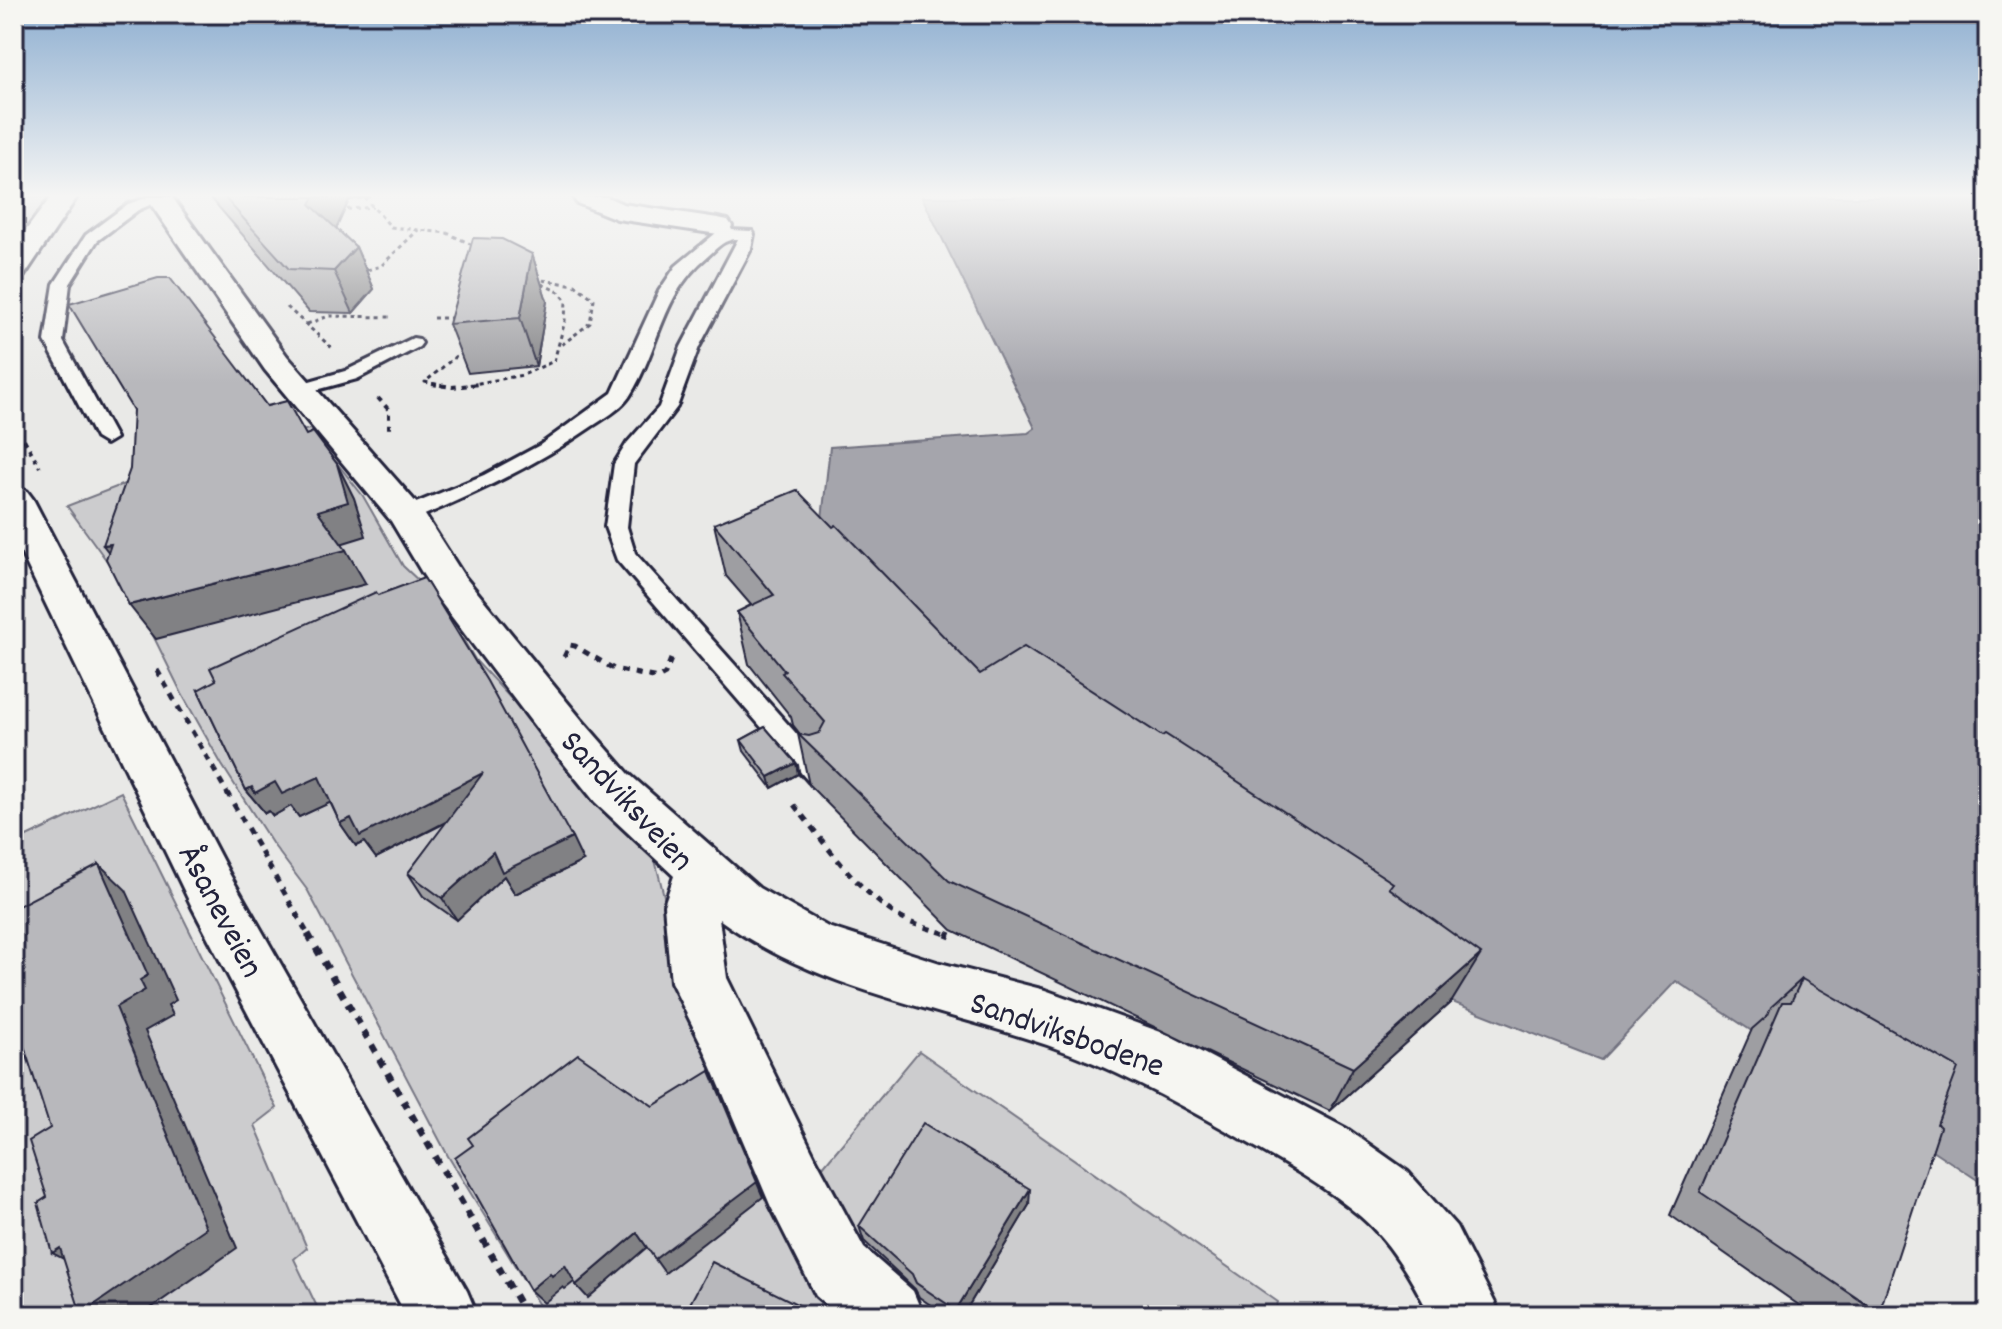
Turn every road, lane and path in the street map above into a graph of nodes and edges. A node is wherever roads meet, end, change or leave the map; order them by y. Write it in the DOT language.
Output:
graph roads {
  1 [pos="78,259"];
  2 [pos="203,259"];
  3 [pos="388,259"];
  4 [pos="692,259"];
  5 [pos="738,259"];
  6 [pos="367,270"];
  7 [pos="277,297"];
  8 [pos="413,343"];
  9 [pos="558,348"];
  10 [pos="462,354"];
  11 [pos="364,370"];
  12 [pos="298,390"];
  13 [pos="14,422"];
  14 [pos="106,438"];
  15 [pos="30,488"];
  16 [pos="406,515"];
  17 [pos="584,650"];
  18 [pos="156,669"];
  19 [pos="658,678"];
  20 [pos="818,775"];
  21 [pos="699,866"];
  22 [pos="953,921"];
  23 [pos="941,930"];
  24 [pos="953,937"];
  25 [pos="443,1315"];
  26 [pos="526,1315"];
  27 [pos="889,1315"];
  28 [pos="1467,1315"];
  1 -- 14 [label="lane, Sandviksveien"];
  2 -- 12 [label="main road, Sandviksveien"];
  3 -- 6 [label="path"];
  4 -- 16 [label="lane"];
  5 -- 20 [label="lane"];
  7 -- 11 [label="path"];
  8 -- 11 [label="lane"];
  9 -- 9 [label="path"];
  9 -- 10 [label="path"];
  11 -- 12 [label="lane"];
  12 -- 16 [label="main road, Sandviksveien"];
  13 -- 15 [label="path"];
  15 -- 25 [label="main road, Åsaneveien"];
  16 -- 21 [label="main road, Sandviksveien"];
  17 -- 19 [label="path"];
  18 -- 26 [label="path"];
  20 -- 23 [label="path"];
  21 -- 27 [label="main road, Sandviksveien"];
  21 -- 28 [label="main road, Sandviksbodene"];
  22 -- 23 [label="path"];
  23 -- 24 [label="path"];
}
